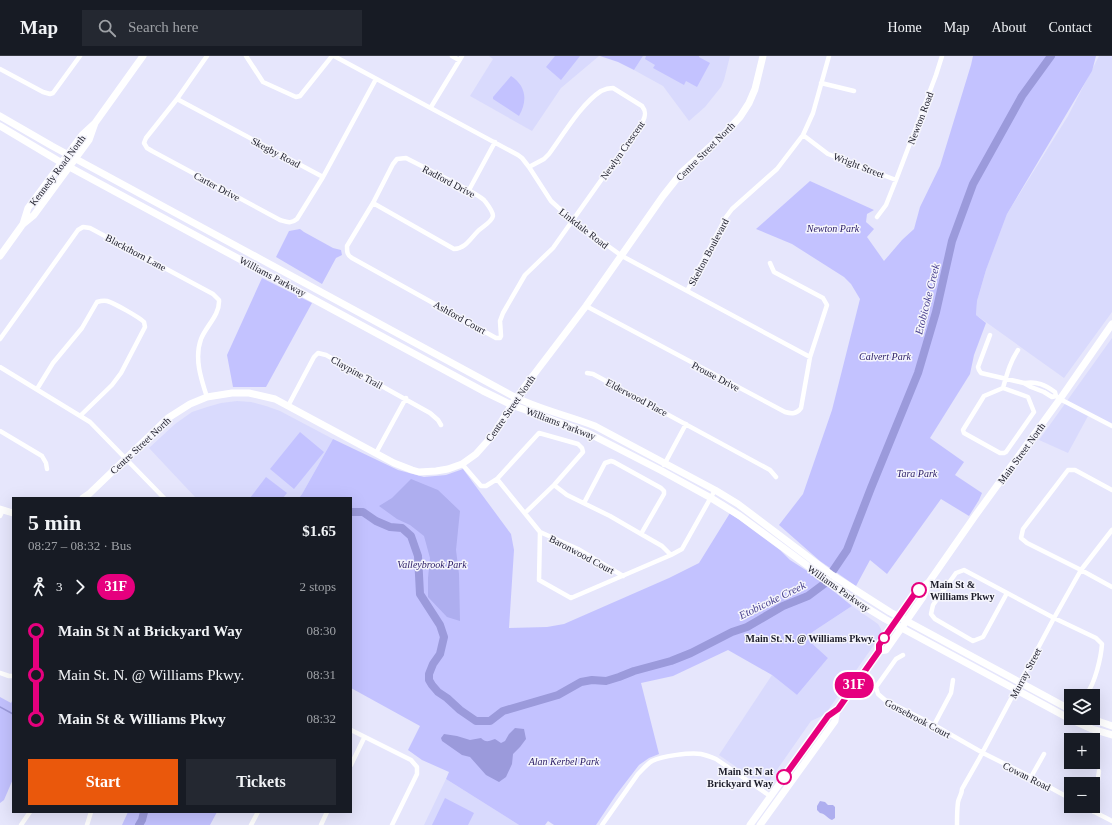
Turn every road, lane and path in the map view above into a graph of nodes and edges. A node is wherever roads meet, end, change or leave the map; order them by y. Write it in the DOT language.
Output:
graph roads {
  1 [pos="80,56"];
  2 [pos="143,56"];
  3 [pos="207,56"];
  4 [pos="246,56"];
  5 [pos="333,56"];
  6 [pos="452,56"];
  7 [pos="763,56"];
  8 [pos="829,56"];
  9 [pos="942,56"];
  10 [pos="460,58"];
  11 [pos="0,69"];
  12 [pos="376,79"];
  13 [pos="821,83"];
  14 [pos="854,91"];
  15 [pos="177,99"];
  16 [pos="431,108"];
  17 [pos="0,116"];
  18 [pos="95,123"];
  19 [pos="0,126"];
  20 [pos="803,135"];
  21 [pos="495,142"];
  22 [pos="68,155"];
  23 [pos="75,159"];
  24 [pos="62,163"];
  25 [pos="69,167"];
  26 [pos="529,167"];
  27 [pos="323,177"];
  28 [pos="896,180"];
  29 [pos="469,190"];
  30 [pos="373,203"];
  31 [pos="877,217"];
  32 [pos="572,220"];
  33 [pos="23,224"];
  34 [pos="0,256"];
  35 [pos="622,256"];
  36 [pos="770,263"];
  37 [pos="687,291"];
  38 [pos="586,306"];
  39 [pos="1112,324"];
  40 [pos="990,335"];
  41 [pos="0,339"];
  42 [pos="1018,350"];
  43 [pos="810,357"];
  44 [pos="0,367"];
  45 [pos="587,373"];
  46 [pos="1006,379"];
  47 [pos="1003,388"];
  48 [pos="37,389"];
  49 [pos="207,397"];
  50 [pos="1058,397"];
  51 [pos="406,398"];
  52 [pos="516,398"];
  53 [pos="512,405"];
  54 [pos="288,406"];
  55 [pos="80,416"];
  56 [pos="686,424"];
  57 [pos="441,425"];
  58 [pos="1112,426"];
  59 [pos="0,432"];
  60 [pos="376,453"];
  61 [pos="125,459"];
  62 [pos="462,464"];
  63 [pos="665,464"];
  64 [pos="47,469"];
  65 [pos="662,471"];
  66 [pos="776,477"];
  67 [pos="497,479"];
  68 [pos="554,485"];
  69 [pos="715,490"];
  70 [pos="1112,490"];
  71 [pos="90,496"];
  72 [pos="163,497"];
  73 [pos="711,498"];
  74 [pos="584,503"];
  75 [pos="1,512"];
  76 [pos="12,513"];
  77 [pos="525,513"];
  78 [pos="1112,530"];
  79 [pos="540,532"];
  80 [pos="641,534"];
  81 [pos="672,556"];
  82 [pos="820,570"];
  83 [pos="1081,570"];
  84 [pos="623,576"];
  85 [pos="929,582"];
  86 [pos="840,585"];
  87 [pos="1112,587"];
  88 [pos="1007,593"];
  89 [pos="899,617"];
  90 [pos="1054,618"];
  91 [pos="906,621"];
  92 [pos="894,624"];
  93 [pos="901,628"];
  94 [pos="879,651"];
  95 [pos="903,655"];
  96 [pos="0,673"];
  97 [pos="12,676"];
  98 [pos="953,680"];
  99 [pos="1020,683"];
  100 [pos="1090,689"];
  101 [pos="1016,691"];
  102 [pos="1064,706"];
  103 [pos="838,709"];
  104 [pos="1100,722"];
  105 [pos="934,725"];
  106 [pos="1112,726"];
  107 [pos="352,731"];
  108 [pos="1112,735"];
  109 [pos="364,738"];
  110 [pos="983,753"];
  111 [pos="1044,754"];
  112 [pos="352,763"];
  113 [pos="1099,771"];
  114 [pos="1031,777"];
  115 [pos="1098,777"];
  116 [pos="1064,795"];
  117 [pos="770,796"];
  118 [pos="29,813"];
  119 [pos="91,813"];
  120 [pos="257,813"];
  121 [pos="327,813"];
  122 [pos="1096,813"];
  123 [pos="1112,822"];
  124 [pos="21,825"];
  125 [pos="86,825"];
  126 [pos="251,825"];
  127 [pos="321,825"];
  128 [pos="392,825"];
  129 [pos="602,825"];
  130 [pos="750,825"];
  131 [pos="760,825"];
  132 [pos="957,825"];
  1 -- 11 [label="street"];
  2 -- 18 [label="main road"];
  3 -- 15 [label="street"];
  4 -- 5 [label="street"];
  5 -- 12 [label="street, Linkdale Road"];
  6 -- 10 [label="street"];
  7 -- 35 [label="main road, Centre Street North"];
  8 -- 13 [label="street, Skelton Boulevard"];
  9 -- 28 [label="street, Newton Road"];
  10 -- 16 [label="street"];
  12 -- 16 [label="street, Linkdale Road"];
  12 -- 27 [label="street"];
  13 -- 14 [label="street"];
  13 -- 20 [label="street, Skelton Boulevard"];
  15 -- 27 [label="street, Skegby Road"];
  15 -- 27 [label="street, Carter Drive"];
  16 -- 21 [label="street, Linkdale Road"];
  17 -- 22 [label="main road, Williams Parkway"];
  18 -- 22 [label="main road, Kennedy Road North"];
  18 -- 23 [label="main road, Kennedy Road North"];
  19 -- 24 [label="main road, Williams Parkway"];
  20 -- 28 [label="street, Wright Street"];
  20 -- 37 [label="street, Skelton Boulevard"];
  21 -- 26 [label="street, Linkdale Road"];
  21 -- 29 [label="street"];
  22 -- 23 [label="main road, Williams Parkway"];
  22 -- 24 [label="main road, Kennedy Road North"];
  23 -- 25 [label="main road, Kennedy Road North"];
  23 -- 52 [label="main road, Williams Parkway"];
  24 -- 25 [label="main road, Williams Parkway"];
  24 -- 33 [label="main road, Kennedy Road North"];
  25 -- 33 [label="main road, Kennedy Road North"];
  25 -- 53 [label="main road, Williams Parkway"];
  26 -- 32 [label="street, Linkdale Road"];
  26 -- 32 [label="street, Newlyn Crescent"];
  28 -- 31 [label="street, Newton Road"];
  29 -- 30 [label="street, Radford Drive"];
  29 -- 30 [label="street, Radford Drive"];
  30 -- 32 [label="street, Ashford Court"];
  32 -- 35 [label="street, Linkdale Road"];
  33 -- 34 [label="main road, Kennedy Road North"];
  35 -- 37 [label="street, Linkdale Road"];
  35 -- 38 [label="main road, Centre Street North"];
  36 -- 43 [label="street"];
  37 -- 43 [label="street, Linkdale Road"];
  38 -- 43 [label="street, Prouse Drive"];
  38 -- 52 [label="main road, Centre Street North"];
  39 -- 50 [label="main road, Main Street North"];
  40 -- 46 [label="street"];
  41 -- 49 [label="street, Blackthorn Lane"];
  42 -- 46 [label="street"];
  44 -- 48 [label="street"];
  45 -- 56 [label="street, Elderwood Place"];
  46 -- 47 [label="street"];
  46 -- 50 [label="street"];
  47 -- 47 [label="street"];
  48 -- 55 [label="street"];
  48 -- 55 [label="street"];
  49 -- 54 [label="main road, Centre Street North"];
  49 -- 61 [label="main road, Centre Street North"];
  50 -- 58 [label="street"];
  50 -- 85 [label="main road, Main Street North"];
  51 -- 54 [label="street, Claypine Trail"];
  51 -- 57 [label="street, Claypine Trail"];
  51 -- 60 [label="street"];
  52 -- 53 [label="main road, Centre Street North"];
  52 -- 63 [label="main road, Williams Parkway"];
  53 -- 62 [label="main road, Centre Street North"];
  53 -- 65 [label="main road, Williams Parkway"];
  54 -- 60 [label="main road, Centre Street North"];
  55 -- 61 [label="street"];
  56 -- 63 [label="street"];
  56 -- 66 [label="street, Elderwood Place"];
  59 -- 64 [label="street"];
  60 -- 62 [label="main road, Centre Street North"];
  61 -- 71 [label="main road, Centre Street North"];
  61 -- 72 [label="street"];
  62 -- 67 [label="street"];
  63 -- 65 [label="street"];
  63 -- 69 [label="main road, Williams Parkway"];
  65 -- 73 [label="main road, Williams Parkway"];
  67 -- 68 [label="street"];
  67 -- 77 [label="street, Baronwood Court"];
  68 -- 74 [label="street"];
  68 -- 77 [label="street"];
  69 -- 73 [label="street, Baronwood Court"];
  69 -- 82 [label="main road, Williams Parkway"];
  70 -- 83 [label="street"];
  73 -- 81 [label="street, Baronwood Court"];
  73 -- 82 [label="main road, Williams Parkway"];
  74 -- 80 [label="street"];
  74 -- 80 [label="street"];
  75 -- 76 [label="main road"];
  77 -- 79 [label="street, Baronwood Court"];
  78 -- 83 [label="street, Murray Street"];
  79 -- 84 [label="street, Baronwood Court"];
  79 -- 84 [label="street, Baronwood Court"];
  80 -- 81 [label="street"];
  81 -- 84 [label="street, Baronwood Court"];
  82 -- 86 [label="main road, Williams Parkway"];
  83 -- 87 [label="street"];
  83 -- 90 [label="street, Murray Street"];
  85 -- 89 [label="main road, Main Street North"];
  85 -- 91 [label="main road, Main Street North"];
  86 -- 89 [label="main road, Williams Parkway"];
  86 -- 92 [label="main road, Williams Parkway"];
  88 -- 88 [label="street"];
  88 -- 90 [label="street"];
  89 -- 91 [label="main road, Williams Parkway"];
  89 -- 92 [label="main road, Main Street North"];
  90 -- 99 [label="street, Murray Street"];
  90 -- 100 [label="street"];
  91 -- 93 [label="main road, Main Street North"];
  91 -- 99 [label="main road, Williams Parkway"];
  92 -- 93 [label="main road, Williams Parkway"];
  92 -- 94 [label="main road, Main Street North"];
  93 -- 94 [label="main road, Main Street North"];
  93 -- 101 [label="main road, Williams Parkway"];
  94 -- 103 [label="main road, Main Street North"];
  95 -- 105 [label="street, Gorsebrook Court"];
  96 -- 97 [label="street"];
  98 -- 105 [label="street"];
  99 -- 101 [label="street, Murray Street"];
  99 -- 102 [label="main road, Williams Parkway"];
  101 -- 108 [label="main road, Williams Parkway"];
  101 -- 110 [label="street, Murray Street"];
  103 -- 117 [label="main road, Main Street North"];
  103 -- 131 [label="main road, Main Street North"];
  104 -- 106 [label="main road"];
  105 -- 110 [label="street, Gorsebrook Court"];
  107 -- 109 [label="street"];
  109 -- 112 [label="street"];
  109 -- 128 [label="street"];
  110 -- 114 [label="street, Cowan Road"];
  110 -- 132 [label="street, Murray Street"];
  111 -- 114 [label="street"];
  113 -- 115 [label="street"];
  114 -- 116 [label="street, Cowan Road"];
  117 -- 129 [label="street"];
  117 -- 130 [label="main road, Main Street North"];
  118 -- 124 [label="street"];
  119 -- 125 [label="street"];
  120 -- 126 [label="street"];
  121 -- 127 [label="street"];
  122 -- 123 [label="street"];
}
